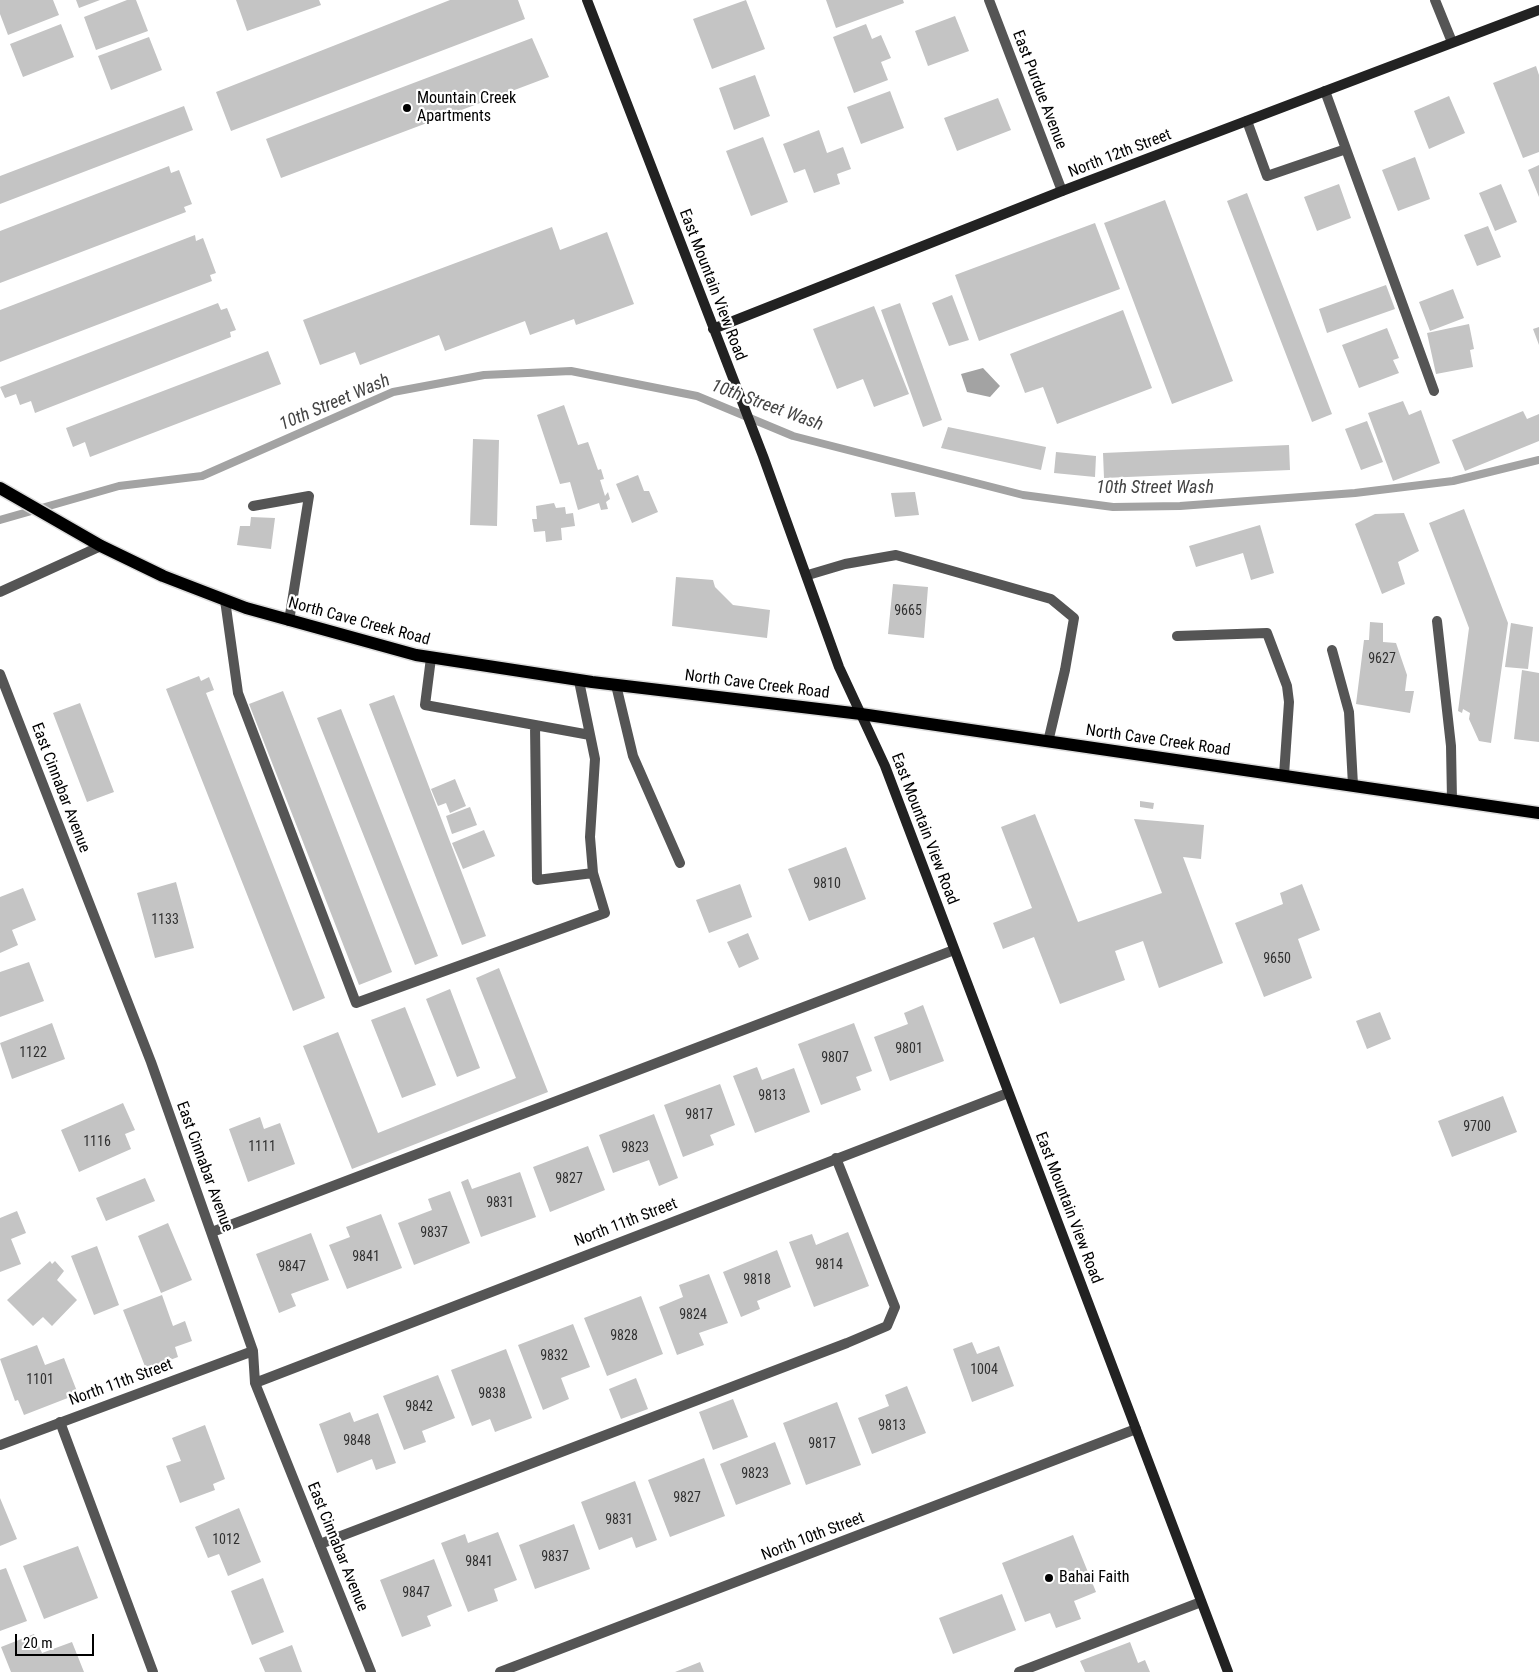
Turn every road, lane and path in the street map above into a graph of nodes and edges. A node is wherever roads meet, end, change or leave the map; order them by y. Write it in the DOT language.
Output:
graph roads {
  1 [pos="586,0"];
  2 [pos="989,0"];
  3 [pos="1435,0"];
  4 [pos="1539,10"];
  5 [pos="1452,42"];
  6 [pos="1325,91"];
  7 [pos="1247,121"];
  8 [pos="1346,149"];
  9 [pos="1062,192"];
  10 [pos="713,329"];
  11 [pos="1434,391"];
  12 [pos="0,488"];
  13 [pos="253,506"];
  14 [pos="102,546"];
  15 [pos="808,575"];
  16 [pos="0,592"];
  17 [pos="225,600"];
  18 [pos="289,621"];
  19 [pos="1437,621"];
  20 [pos="1178,636"];
  21 [pos="1332,650"];
  22 [pos="431,658"];
  23 [pos="0,674"];
  24 [pos="579,681"];
  25 [pos="616,685"];
  26 [pos="861,714"];
  27 [pos="535,725"];
  28 [pos="590,735"];
  29 [pos="1048,742"];
  30 [pos="1284,775"];
  31 [pos="1353,785"];
  32 [pos="1452,800"];
  33 [pos="1539,813"];
  34 [pos="680,863"];
  35 [pos="593,873"];
  36 [pos="954,950"];
  37 [pos="1008,1093"];
  38 [pos="836,1158"];
  39 [pos="212,1232"];
  40 [pos="253,1350"];
  41 [pos="255,1383"];
  42 [pos="60,1422"];
  43 [pos="1136,1429"];
  44 [pos="0,1445"];
  45 [pos="320,1544"];
  46 [pos="1202,1602"];
  47 [pos="153,1672"];
  48 [pos="371,1672"];
  49 [pos="500,1672"];
  50 [pos="1019,1672"];
  51 [pos="1228,1672"];
  1 -- 10 [label="street, East Mountain View Road"];
  2 -- 9 [label="street, East Purdue Avenue"];
  3 -- 5 [label="street"];
  4 -- 5 [label="street, North 12th Street"];
  5 -- 6 [label="street, North 12th Street"];
  6 -- 7 [label="street, North 12th Street"];
  6 -- 8 [label="street"];
  7 -- 8 [label="street"];
  7 -- 9 [label="street, North 12th Street"];
  8 -- 11 [label="street"];
  9 -- 10 [label="street, North 12th Street"];
  10 -- 15 [label="street, East Mountain View Road"];
  12 -- 14 [label="main road, North Cave Creek Road"];
  13 -- 18 [label="street"];
  14 -- 16 [label="street"];
  14 -- 17 [label="main road, North Cave Creek Road"];
  15 -- 26 [label="street, East Mountain View Road"];
  15 -- 29 [label="street"];
  17 -- 18 [label="main road, North Cave Creek Road"];
  17 -- 35 [label="street"];
  18 -- 22 [label="main road, North Cave Creek Road"];
  19 -- 32 [label="street"];
  20 -- 30 [label="street"];
  21 -- 31 [label="street"];
  22 -- 24 [label="main road, North Cave Creek Road"];
  22 -- 27 [label="street"];
  23 -- 39 [label="street, East Cinnabar Avenue"];
  24 -- 25 [label="main road, North Cave Creek Road"];
  24 -- 28 [label="street"];
  25 -- 26 [label="main road, North Cave Creek Road"];
  25 -- 34 [label="street"];
  26 -- 29 [label="main road, North Cave Creek Road"];
  26 -- 36 [label="street, East Mountain View Road"];
  27 -- 28 [label="street"];
  27 -- 35 [label="street"];
  28 -- 35 [label="street"];
  29 -- 30 [label="main road, North Cave Creek Road"];
  30 -- 31 [label="main road, North Cave Creek Road"];
  31 -- 32 [label="main road, North Cave Creek Road"];
  32 -- 33 [label="main road, North Cave Creek Road"];
  36 -- 37 [label="street, East Mountain View Road"];
  36 -- 39 [label="street"];
  37 -- 38 [label="street, North 11th Street"];
  37 -- 43 [label="street, East Mountain View Road"];
  38 -- 41 [label="street, North 11th Street"];
  38 -- 45 [label="street"];
  39 -- 40 [label="street, East Cinnabar Avenue"];
  40 -- 41 [label="street, East Cinnabar Avenue"];
  40 -- 42 [label="street, North 11th Street"];
  41 -- 45 [label="street, East Cinnabar Avenue"];
  42 -- 44 [label="street, North 11th Street"];
  42 -- 47 [label="street"];
  43 -- 46 [label="street, East Mountain View Road"];
  43 -- 49 [label="street, North 10th Street"];
  45 -- 48 [label="street, East Cinnabar Avenue"];
  46 -- 50 [label="street"];
  46 -- 51 [label="street, East Mountain View Road"];
}
